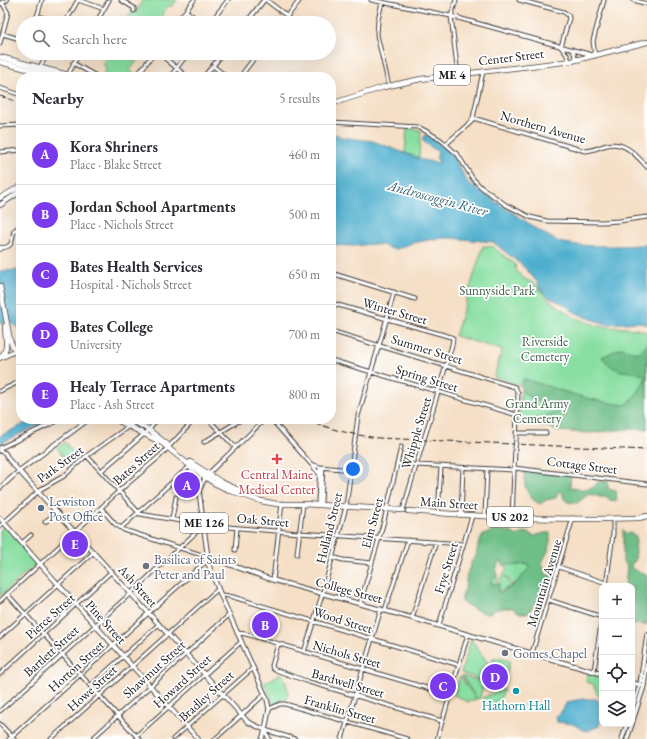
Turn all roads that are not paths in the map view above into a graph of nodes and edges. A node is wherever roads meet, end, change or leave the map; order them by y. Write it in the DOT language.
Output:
graph roads {
  1 [pos="7,0"];
  2 [pos="42,0"];
  3 [pos="78,0"];
  4 [pos="109,0"];
  5 [pos="120,0"];
  6 [pos="194,0"];
  7 [pos="228,0"];
  8 [pos="265,0"];
  9 [pos="300,0"];
  10 [pos="371,0"];
  11 [pos="400,0"];
  12 [pos="456,0"];
  13 [pos="519,0"];
  14 [pos="604,0"];
  15 [pos="633,0"];
  16 [pos="382,2"];
  17 [pos="1,3"];
  18 [pos="647,4"];
  19 [pos="398,5"];
  20 [pos="104,9"];
  21 [pos="134,11"];
  22 [pos="186,11"];
  23 [pos="37,16"];
  24 [pos="69,16"];
  25 [pos="100,16"];
  26 [pos="182,16"];
  27 [pos="193,16"];
  28 [pos="215,16"];
  29 [pos="252,16"];
  30 [pos="287,16"];
  31 [pos="451,16"];
  32 [pos="3,34"];
  33 [pos="16,38"];
  34 [pos="647,42"];
  35 [pos="0,43"];
  36 [pos="561,47"];
  37 [pos="571,49"];
  38 [pos="0,56"];
  39 [pos="595,56"];
  40 [pos="44,60"];
  41 [pos="75,60"];
  42 [pos="149,60"];
  43 [pos="167,60"];
  44 [pos="183,60"];
  45 [pos="218,60"];
  46 [pos="253,60"];
  47 [pos="576,60"];
  48 [pos="569,61"];
  49 [pos="0,62"];
  50 [pos="73,63"];
  51 [pos="213,66"];
  52 [pos="177,68"];
  53 [pos="39,69"];
  54 [pos="37,72"];
  55 [pos="46,72"];
  56 [pos="54,72"];
  57 [pos="69,72"];
  58 [pos="89,72"];
  59 [pos="140,72"];
  60 [pos="174,72"];
  61 [pos="181,72"];
  62 [pos="208,72"];
  63 [pos="221,72"];
  64 [pos="244,72"];
  65 [pos="483,72"];
  66 [pos="458,75"];
  67 [pos="389,86"];
  68 [pos="0,88"];
  69 [pos="16,93"];
  70 [pos="336,102"];
  71 [pos="473,118"];
  72 [pos="336,122"];
  73 [pos="16,125"];
  74 [pos="0,126"];
  75 [pos="446,144"];
  76 [pos="16,150"];
  77 [pos="0,152"];
  78 [pos="647,167"];
  79 [pos="16,189"];
  80 [pos="16,195"];
  81 [pos="0,198"];
  82 [pos="0,205"];
  83 [pos="647,217"];
  84 [pos="16,229"];
  85 [pos="0,248"];
  86 [pos="336,275"];
  87 [pos="0,286"];
  88 [pos="394,292"];
  89 [pos="415,299"];
  90 [pos="336,304"];
  91 [pos="387,318"];
  92 [pos="6,330"];
  93 [pos="336,332"];
  94 [pos="453,338"];
  95 [pos="379,345"];
  96 [pos="15,351"];
  97 [pos="0,358"];
  98 [pos="336,361"];
  99 [pos="446,365"];
  100 [pos="372,371"];
  101 [pos="16,383"];
  102 [pos="0,391"];
  103 [pos="438,392"];
  104 [pos="517,415"];
  105 [pos="51,424"];
  106 [pos="82,424"];
  107 [pos="125,424"];
  108 [pos="132,424"];
  109 [pos="138,424"];
  110 [pos="153,424"];
  111 [pos="190,424"];
  112 [pos="213,424"];
  113 [pos="235,424"];
  114 [pos="260,424"];
  115 [pos="276,424"];
  116 [pos="129,426"];
  117 [pos="149,430"];
  118 [pos="222,433"];
  119 [pos="516,433"];
  120 [pos="546,433"];
  121 [pos="144,434"];
  122 [pos="204,442"];
  123 [pos="169,447"];
  124 [pos="235,447"];
  125 [pos="401,447"];
  126 [pos="0,449"];
  127 [pos="87,456"];
  128 [pos="312,464"];
  129 [pos="397,464"];
  130 [pos="190,466"];
  131 [pos="416,466"];
  132 [pos="321,467"];
  133 [pos="441,467"];
  134 [pos="463,468"];
  135 [pos="342,469"];
  136 [pos="514,469"];
  137 [pos="488,470"];
  138 [pos="19,471"];
  139 [pos="101,472"];
  140 [pos="204,474"];
  141 [pos="320,475"];
  142 [pos="647,484"];
  143 [pos="0,488"];
  144 [pos="199,489"];
  145 [pos="38,491"];
  146 [pos="119,491"];
  147 [pos="176,497"];
  148 [pos="282,503"];
  149 [pos="303,504"];
  150 [pos="320,505"];
  151 [pos="346,507"];
  152 [pos="101,508"];
  153 [pos="386,509"];
  154 [pos="405,510"];
  155 [pos="57,512"];
  156 [pos="139,512"];
  157 [pos="438,513"];
  158 [pos="461,515"];
  159 [pos="472,516"];
  160 [pos="485,516"];
  161 [pos="647,516"];
  162 [pos="0,518"];
  163 [pos="512,518"];
  164 [pos="574,518"];
  165 [pos="639,518"];
  166 [pos="172,519"];
  167 [pos="613,519"];
  168 [pos="647,520"];
  169 [pos="45,522"];
  170 [pos="4,523"];
  171 [pos="204,525"];
  172 [pos="0,526"];
  173 [pos="121,528"];
  174 [pos="237,528"];
  175 [pos="279,531"];
  176 [pos="75,532"];
  177 [pos="299,533"];
  178 [pos="31,534"];
  179 [pos="338,536"];
  180 [pos="378,538"];
  181 [pos="408,540"];
  182 [pos="436,542"];
  183 [pos="22,543"];
  184 [pos="463,544"];
  185 [pos="180,547"];
  186 [pos="235,550"];
  187 [pos="94,552"];
  188 [pos="297,554"];
  189 [pos="208,557"];
  190 [pos="332,557"];
  191 [pos="372,563"];
  192 [pos="40,564"];
  193 [pos="559,567"];
  194 [pos="112,571"];
  195 [pos="272,580"];
  196 [pos="603,583"];
  197 [pos="606,583"];
  198 [pos="58,584"];
  199 [pos="218,589"];
  200 [pos="131,593"];
  201 [pos="8,594"];
  202 [pos="322,594"];
  203 [pos="221,596"];
  204 [pos="0,600"];
  205 [pos="549,600"];
  206 [pos="360,604"];
  207 [pos="77,605"];
  208 [pos="381,609"];
  209 [pos="385,610"];
  210 [pos="149,613"];
  211 [pos="26,614"];
  212 [pos="229,615"];
  213 [pos="599,616"];
  214 [pos="412,618"];
  215 [pos="602,619"];
  216 [pos="313,621"];
  217 [pos="159,624"];
  218 [pos="95,625"];
  219 [pos="439,626"];
  220 [pos="237,633"];
  221 [pos="44,634"];
  222 [pos="168,634"];
  223 [pos="468,634"];
  224 [pos="647,635"];
  225 [pos="0,637"];
  226 [pos="371,639"];
  227 [pos="241,642"];
  228 [pos="278,644"];
  229 [pos="113,646"];
  230 [pos="304,652"];
  231 [pos="532,653"];
  232 [pos="186,654"];
  233 [pos="62,655"];
  234 [pos="123,656"];
  235 [pos="647,664"];
  236 [pos="459,665"];
  237 [pos="132,666"];
  238 [pos="253,668"];
  239 [pos="363,669"];
  240 [pos="594,671"];
  241 [pos="599,673"];
  242 [pos="0,674"];
  243 [pos="81,675"];
  244 [pos="204,675"];
  245 [pos="90,686"];
  246 [pos="150,686"];
  247 [pos="643,686"];
  248 [pos="265,694"];
  249 [pos="99,695"];
  250 [pos="223,695"];
  251 [pos="355,695"];
  252 [pos="450,695"];
  253 [pos="635,703"];
  254 [pos="169,706"];
  255 [pos="269,709"];
  256 [pos="0,711"];
  257 [pos="635,714"];
  258 [pos="241,715"];
  259 [pos="118,716"];
  260 [pos="347,721"];
  261 [pos="442,721"];
  262 [pos="0,724"];
  263 [pos="187,727"];
  264 [pos="626,727"];
  265 [pos="631,727"];
  266 [pos="265,730"];
  267 [pos="136,736"];
  268 [pos="12,738"];
  269 [pos="93,738"];
  270 [pos="51,739"];
  271 [pos="139,739"];
  272 [pos="174,739"];
  273 [pos="198,739"];
  274 [pos="215,739"];
  275 [pos="262,739"];
  276 [pos="269,739"];
  277 [pos="295,739"];
  278 [pos="342,739"];
  279 [pos="406,739"];
  280 [pos="437,739"];
  281 [pos="622,739"];
  282 [pos="627,739"];
  1 -- 17 [label="street"];
  2 -- 23 [label="street"];
  3 -- 20 [label="street"];
  3 -- 24 [label="street"];
  4 -- 20 [label="street"];
  5 -- 21 [label="street"];
  6 -- 22 [label="street"];
  7 -- 28 [label="street"];
  8 -- 29 [label="main road"];
  8 -- 30 [label="street"];
  9 -- 30 [label="street"];
  10 -- 16 [label="street"];
  11 -- 19 [label="street"];
  12 -- 31 [label="street"];
  13 -- 36 [label="street"];
  14 -- 39 [label="street"];
  15 -- 18 [label="street"];
  16 -- 19 [label="street"];
  16 -- 67 [label="street"];
  17 -- 32 [label="street"];
  19 -- 31 [label="street"];
  20 -- 25 [label="street"];
  22 -- 26 [label="street"];
  22 -- 27 [label="street"];
  31 -- 36 [label="street"];
  31 -- 66 [label="street"];
  32 -- 33 [label="street"];
  32 -- 35 [label="street"];
  34 -- 39 [label="highway, Center Street / ME 4"];
  36 -- 37 [label="street"];
  36 -- 48 [label="street"];
  37 -- 39 [label="street"];
  37 -- 47 [label="street"];
  38 -- 53 [label="highway"];
  39 -- 47 [label="highway, Center Street / ME 4"];
  40 -- 53 [label="street"];
  41 -- 50 [label="street"];
  42 -- 59 [label="street"];
  43 -- 52 [label="street"];
  44 -- 52 [label="street"];
  45 -- 51 [label="main road"];
  46 -- 64 [label="street"];
  47 -- 48 [label="highway, Center Street / ME 4"];
  48 -- 65 [label="highway, Center Street / ME 4"];
  49 -- 53 [label="highway"];
  50 -- 57 [label="street"];
  50 -- 58 [label="street"];
  51 -- 62 [label="main road"];
  51 -- 63 [label="street"];
  52 -- 60 [label="street"];
  52 -- 61 [label="street"];
  53 -- 54 [label="street"];
  53 -- 55 [label="highway"];
  53 -- 56 [label="highway"];
  65 -- 66 [label="highway, Center Street / ME 4"];
  65 -- 71 [label="street"];
  66 -- 67 [label="highway, Center Street / ME 4"];
  67 -- 70 [label="highway, Center Street / ME 4"];
  68 -- 69 [label="street"];
  71 -- 75 [label="street"];
  71 -- 78 [label="street, Northern Avenue"];
  72 -- 75 [label="street"];
  73 -- 74 [label="street"];
  75 -- 83 [label="street"];
  76 -- 77 [label="street"];
  79 -- 81 [label="highway"];
  80 -- 82 [label="highway"];
  84 -- 85 [label="street"];
  86 -- 88 [label="street"];
  87 -- 92 [label="highway"];
  88 -- 89 [label="street"];
  88 -- 91 [label="street, Holland Street"];
  90 -- 91 [label="street, Winter Street"];
  91 -- 94 [label="street, Winter Street"];
  91 -- 95 [label="street, Holland Street"];
  92 -- 96 [label="highway"];
  92 -- 97 [label="highway"];
  93 -- 95 [label="street, Summer Street"];
  94 -- 99 [label="street, Whipple Street"];
  95 -- 99 [label="street, Summer Street"];
  95 -- 100 [label="street, Holland Street"];
  96 -- 97 [label="highway"];
  98 -- 100 [label="street, Spring Street"];
  99 -- 103 [label="street, Whipple Street"];
  99 -- 104 [label="street, Summer Street"];
  100 -- 103 [label="street, Spring Street"];
  100 -- 151 [label="street, Holland Street"];
  101 -- 102 [label="street"];
  103 -- 104 [label="street, Spring Street"];
  103 -- 131 [label="street, Whipple Street"];
  104 -- 119 [label="street"];
  105 -- 126 [label="main road"];
  106 -- 138 [label="main road"];
  107 -- 116 [label="highway, Main Street / US 202"];
  108 -- 116 [label="street, Park Street"];
  109 -- 117 [label="highway, Main Street / US 202"];
  110 -- 117 [label="street"];
  111 -- 123 [label="street, Bates Street"];
  112 -- 118 [label="street"];
  113 -- 118 [label="street"];
  114 -- 124 [label="street"];
  115 -- 128 [label="street"];
  116 -- 121 [label="highway, Main Street / US 202"];
  116 -- 127 [label="street, Park Street"];
  117 -- 121 [label="street"];
  117 -- 123 [label="highway, Main Street / US 202"];
  118 -- 122 [label="street"];
  118 -- 124 [label="street"];
  119 -- 120 [label="street"];
  119 -- 136 [label="street, bridge"];
  121 -- 123 [label="highway, Main Street / US 202"];
  121 -- 139 [label="street"];
  123 -- 130 [label="highway, Main Street / US 202"];
  123 -- 140 [label="highway, Main Street / US 202"];
  123 -- 146 [label="street, Bates Street"];
  124 -- 140 [label="street"];
  125 -- 129 [label="street, Elm Street"];
  126 -- 138 [label="main road, Ash Street"];
  127 -- 139 [label="street"];
  127 -- 145 [label="street, Park Street"];
  128 -- 132 [label="street"];
  128 -- 141 [label="street"];
  129 -- 131 [label="street, Cottage Street"];
  129 -- 153 [label="street, Elm Street"];
  130 -- 140 [label="highway, Main Street / US 202"];
  130 -- 144 [label="main road"];
  130 -- 156 [label="street"];
  131 -- 133 [label="street, Cottage Street"];
  131 -- 154 [label="street, Whipple Street"];
  132 -- 135 [label="street"];
  132 -- 141 [label="street"];
  132 -- 150 [label="street"];
  133 -- 134 [label="street, Cottage Street"];
  133 -- 157 [label="street"];
  134 -- 137 [label="street, Cottage Street"];
  134 -- 158 [label="street"];
  136 -- 137 [label="street, Cottage Street"];
  136 -- 142 [label="street, Cottage Street"];
  136 -- 163 [label="street"];
  137 -- 160 [label="street"];
  138 -- 143 [label="main road"];
  138 -- 145 [label="main road, Ash Street"];
  139 -- 146 [label="street"];
  140 -- 144 [label="main road"];
  140 -- 148 [label="highway, Main Street / US 202"];
  141 -- 150 [label="street"];
  144 -- 171 [label="main road, ME 126"];
  145 -- 155 [label="main road, Ash Street"];
  145 -- 170 [label="street, Park Street"];
  146 -- 152 [label="street, Bates Street"];
  146 -- 156 [label="street"];
  147 -- 166 [label="street"];
  148 -- 149 [label="highway, Main Street / US 202"];
  148 -- 175 [label="street"];
  149 -- 150 [label="highway, Main Street / US 202"];
  149 -- 177 [label="street"];
  150 -- 151 [label="highway, Main Street / US 202"];
  151 -- 153 [label="highway, Main Street / US 202"];
  151 -- 179 [label="street, Holland Street"];
  152 -- 173 [label="street, College Street"];
  152 -- 176 [label="street, Bates Street"];
  153 -- 154 [label="highway, Main Street / US 202"];
  153 -- 180 [label="street, Elm Street"];
  154 -- 157 [label="highway, Main Street / US 202"];
  155 -- 169 [label="street"];
  155 -- 176 [label="main road, Ash Street"];
  156 -- 166 [label="street, Oak Street"];
  156 -- 173 [label="street"];
  157 -- 158 [label="highway, Main Street / US 202"];
  158 -- 159 [label="highway, Main Street / US 202"];
  159 -- 160 [label="highway, Main Street / US 202"];
  159 -- 184 [label="street, Frye Street"];
  160 -- 163 [label="highway, Main Street / US 202"];
  161 -- 165 [label="highway, Main Street / US 202"];
  162 -- 170 [label="main road, Pine Street"];
  163 -- 164 [label="highway, Main Street / US 202"];
  164 -- 167 [label="highway, Main Street / US 202"];
  164 -- 193 [label="street, Mountain Avenue"];
  165 -- 167 [label="highway, Main Street / US 202"];
  165 -- 168 [label="highway, Main Street / US 202"];
  166 -- 171 [label="street, Oak Street"];
  167 -- 197 [label="street"];
  170 -- 172 [label="street, Park Street"];
  170 -- 183 [label="main road, Pine Street"];
  171 -- 174 [label="street, Oak Street"];
  171 -- 185 [label="street, Bartlett Street"];
  171 -- 189 [label="main road, ME 126"];
  173 -- 185 [label="street, College Street"];
  174 -- 175 [label="street, Oak Street"];
  174 -- 186 [label="street"];
  175 -- 177 [label="street, Oak Street"];
  175 -- 195 [label="street"];
  176 -- 187 [label="main road, Ash Street"];
  176 -- 192 [label="street, Bates Street"];
  177 -- 179 [label="street, Oak Street"];
  177 -- 188 [label="street"];
  178 -- 183 [label="street"];
  179 -- 180 [label="street, Oak Street"];
  179 -- 190 [label="street, Holland Street"];
  180 -- 181 [label="street, Oak Street"];
  180 -- 191 [label="street, Elm Street"];
  181 -- 182 [label="street, Oak Street"];
  181 -- 209 [label="street"];
  182 -- 184 [label="street, Oak Street"];
  182 -- 214 [label="street"];
  183 -- 192 [label="main road, Pine Street"];
  184 -- 219 [label="street, Frye Street"];
  185 -- 189 [label="street, College Street"];
  185 -- 200 [label="street, Bartlett Street"];
  187 -- 194 [label="main road, Ash Street"];
  187 -- 198 [label="street"];
  189 -- 195 [label="main road, College Street"];
  189 -- 199 [label="main road, ME 126"];
  189 -- 210 [label="street, Horton Street"];
  190 -- 191 [label="street"];
  190 -- 202 [label="street, Holland Street"];
  191 -- 206 [label="street, Elm Street"];
  192 -- 198 [label="main road, Pine Street"];
  192 -- 201 [label="street, Bates Street"];
  193 -- 196 [label="street"];
  193 -- 205 [label="street, Mountain Avenue"];
  194 -- 200 [label="main road, Ash Street"];
  194 -- 207 [label="street, Pierce Street"];
  195 -- 202 [label="main road, College Street"];
  198 -- 207 [label="main road, Pine Street"];
  198 -- 211 [label="street"];
  199 -- 203 [label="main road, ME 126"];
  199 -- 222 [label="street, Howe Street"];
  200 -- 210 [label="main road, Ash Street"];
  200 -- 218 [label="street, Bartlett Street"];
  201 -- 204 [label="street, Bates Street"];
  201 -- 211 [label="street"];
  202 -- 206 [label="main road, College Street"];
  202 -- 216 [label="street, Holland Street"];
  203 -- 212 [label="main road, ME 126"];
  203 -- 216 [label="street, Wood Street"];
  205 -- 213 [label="street"];
  205 -- 231 [label="street, Mountain Avenue"];
  206 -- 208 [label="main road, College Street"];
  207 -- 218 [label="main road, Pine Street"];
  207 -- 221 [label="street, Pierce Street"];
  208 -- 209 [label="main road, College Street"];
  208 -- 226 [label="street"];
  209 -- 214 [label="main road, College Street"];
  210 -- 217 [label="main road, Ash Street"];
  210 -- 229 [label="street, Horton Street"];
  211 -- 221 [label="street"];
  211 -- 225 [label="street"];
  212 -- 220 [label="main road, ME 126"];
  212 -- 232 [label="street, Shawmut Street"];
  214 -- 219 [label="main road, College Street"];
  215 -- 240 [label="street"];
  216 -- 226 [label="street, Wood Street"];
  216 -- 230 [label="street, Holland Street"];
  217 -- 222 [label="main road, Ash Street"];
  217 -- 234 [label="street"];
  218 -- 229 [label="main road, Pine Street"];
  218 -- 233 [label="street, Bartlett Street"];
  219 -- 223 [label="main road, College Street"];
  220 -- 227 [label="main road, ME 126"];
  220 -- 228 [label="street, Nichols Street"];
  221 -- 233 [label="street"];
  221 -- 242 [label="street, Pierce Street"];
  222 -- 232 [label="main road, Ash Street"];
  222 -- 237 [label="street, Howe Street"];
  223 -- 231 [label="main road, College Street"];
  223 -- 236 [label="street"];
  224 -- 247 [label="main road"];
  226 -- 236 [label="street, Wood Street"];
  226 -- 239 [label="street"];
  227 -- 238 [label="main road, ME 126"];
  227 -- 244 [label="street, Howard Street"];
  228 -- 230 [label="street, Nichols Street"];
  228 -- 251 [label="street, Bardwell Street"];
  229 -- 234 [label="main road, Pine Street"];
  229 -- 243 [label="street, Horton Street"];
  230 -- 239 [label="street, Nichols Street"];
  231 -- 240 [label="main road, College Street"];
  232 -- 244 [label="main road, Ash Street"];
  232 -- 246 [label="street, Shawmut Street"];
  233 -- 243 [label="street"];
  233 -- 256 [label="street, Bartlett Street"];
  234 -- 237 [label="main road, Pine Street"];
  234 -- 245 [label="street"];
  235 -- 247 [label="main road"];
  236 -- 252 [label="street"];
  237 -- 246 [label="main road, Pine Street"];
  237 -- 249 [label="street, Howe Street"];
  238 -- 248 [label="main road, ME 126"];
  238 -- 250 [label="street, Bradley Street"];
  239 -- 251 [label="street"];
  239 -- 252 [label="street, Nichols Street"];
  240 -- 241 [label="main road, College Street"];
  243 -- 245 [label="street"];
  243 -- 268 [label="street, Horton Street"];
  244 -- 250 [label="main road, Ash Street"];
  244 -- 254 [label="street, Howard Street"];
  245 -- 249 [label="street"];
  246 -- 254 [label="main road, Pine Street"];
  246 -- 259 [label="street, Shawmut Street"];
  247 -- 253 [label="main road"];
  247 -- 257 [label="main road"];
  248 -- 255 [label="main road, ME 126"];
  248 -- 258 [label="street"];
  249 -- 259 [label="street"];
  249 -- 270 [label="street, Howe Street"];
  250 -- 258 [label="main road, Ash Street"];
  250 -- 263 [label="street, Bradley Street"];
  251 -- 260 [label="street"];
  251 -- 261 [label="street, Bardwell Street"];
  252 -- 261 [label="street"];
  254 -- 263 [label="main road, Pine Street"];
  254 -- 267 [label="street, Howard Street"];
  255 -- 260 [label="street, Franklin Street"];
  255 -- 266 [label="main road, ME 126"];
  258 -- 266 [label="main road, Ash Street"];
  258 -- 274 [label="street"];
  259 -- 267 [label="street"];
  259 -- 269 [label="street, Shawmut Street"];
  260 -- 278 [label="street"];
  260 -- 279 [label="street, Franklin Street"];
  261 -- 280 [label="street"];
  262 -- 268 [label="street"];
  263 -- 272 [label="street, Bradley Street"];
  263 -- 273 [label="main road, Pine Street"];
  264 -- 281 [label="main road"];
  265 -- 282 [label="main road"];
  266 -- 275 [label="street"];
  266 -- 276 [label="main road"];
  266 -- 277 [label="street"];
  267 -- 271 [label="street"];
}
